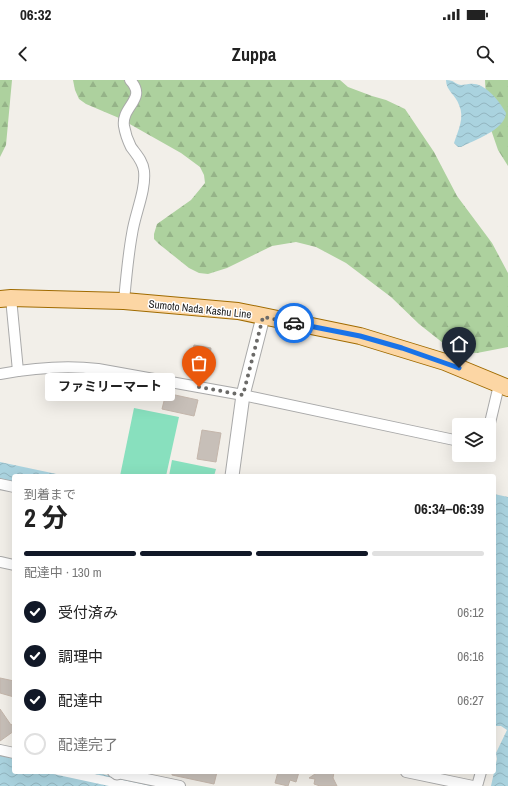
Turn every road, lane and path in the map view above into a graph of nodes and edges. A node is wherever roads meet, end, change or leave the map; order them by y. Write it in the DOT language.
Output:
graph roads {
  1 [pos="130,80"];
  2 [pos="5,299"];
  3 [pos="124,301"];
  4 [pos="263,317"];
  5 [pos="18,371"];
  6 [pos="0,374"];
  7 [pos="504,387"];
  8 [pos="243,395"];
  9 [pos="492,418"];
  10 [pos="452,440"];
  11 [pos="232,474"];
  12 [pos="0,484"];
  13 [pos="12,487"];
  14 [pos="0,562"];
  15 [pos="12,565"];
  16 [pos="0,750"];
  17 [pos="12,753"];
  18 [pos="125,774"];
  19 [pos="416,774"];
  20 [pos="480,774"];
  21 [pos="180,786"];
  22 [pos="473,786"];
  23 [pos="477,786"];
  1 -- 3 [label="street"];
  2 -- 3 [label="main road, Sumoto Nada Kashu Line"];
  2 -- 5 [label="street"];
  3 -- 4 [label="main road, Sumoto Nada Kashu Line"];
  4 -- 7 [label="main road, Sumoto Nada Kashu Line"];
  4 -- 8 [label="street"];
  5 -- 6 [label="street"];
  5 -- 8 [label="street"];
  7 -- 9 [label="street"];
  8 -- 10 [label="street"];
  8 -- 11 [label="street"];
  12 -- 13 [label="street"];
  14 -- 15 [label="street"];
  16 -- 17 [label="street"];
  18 -- 21 [label="street"];
  19 -- 22 [label="street"];
  20 -- 23 [label="street"];
}
